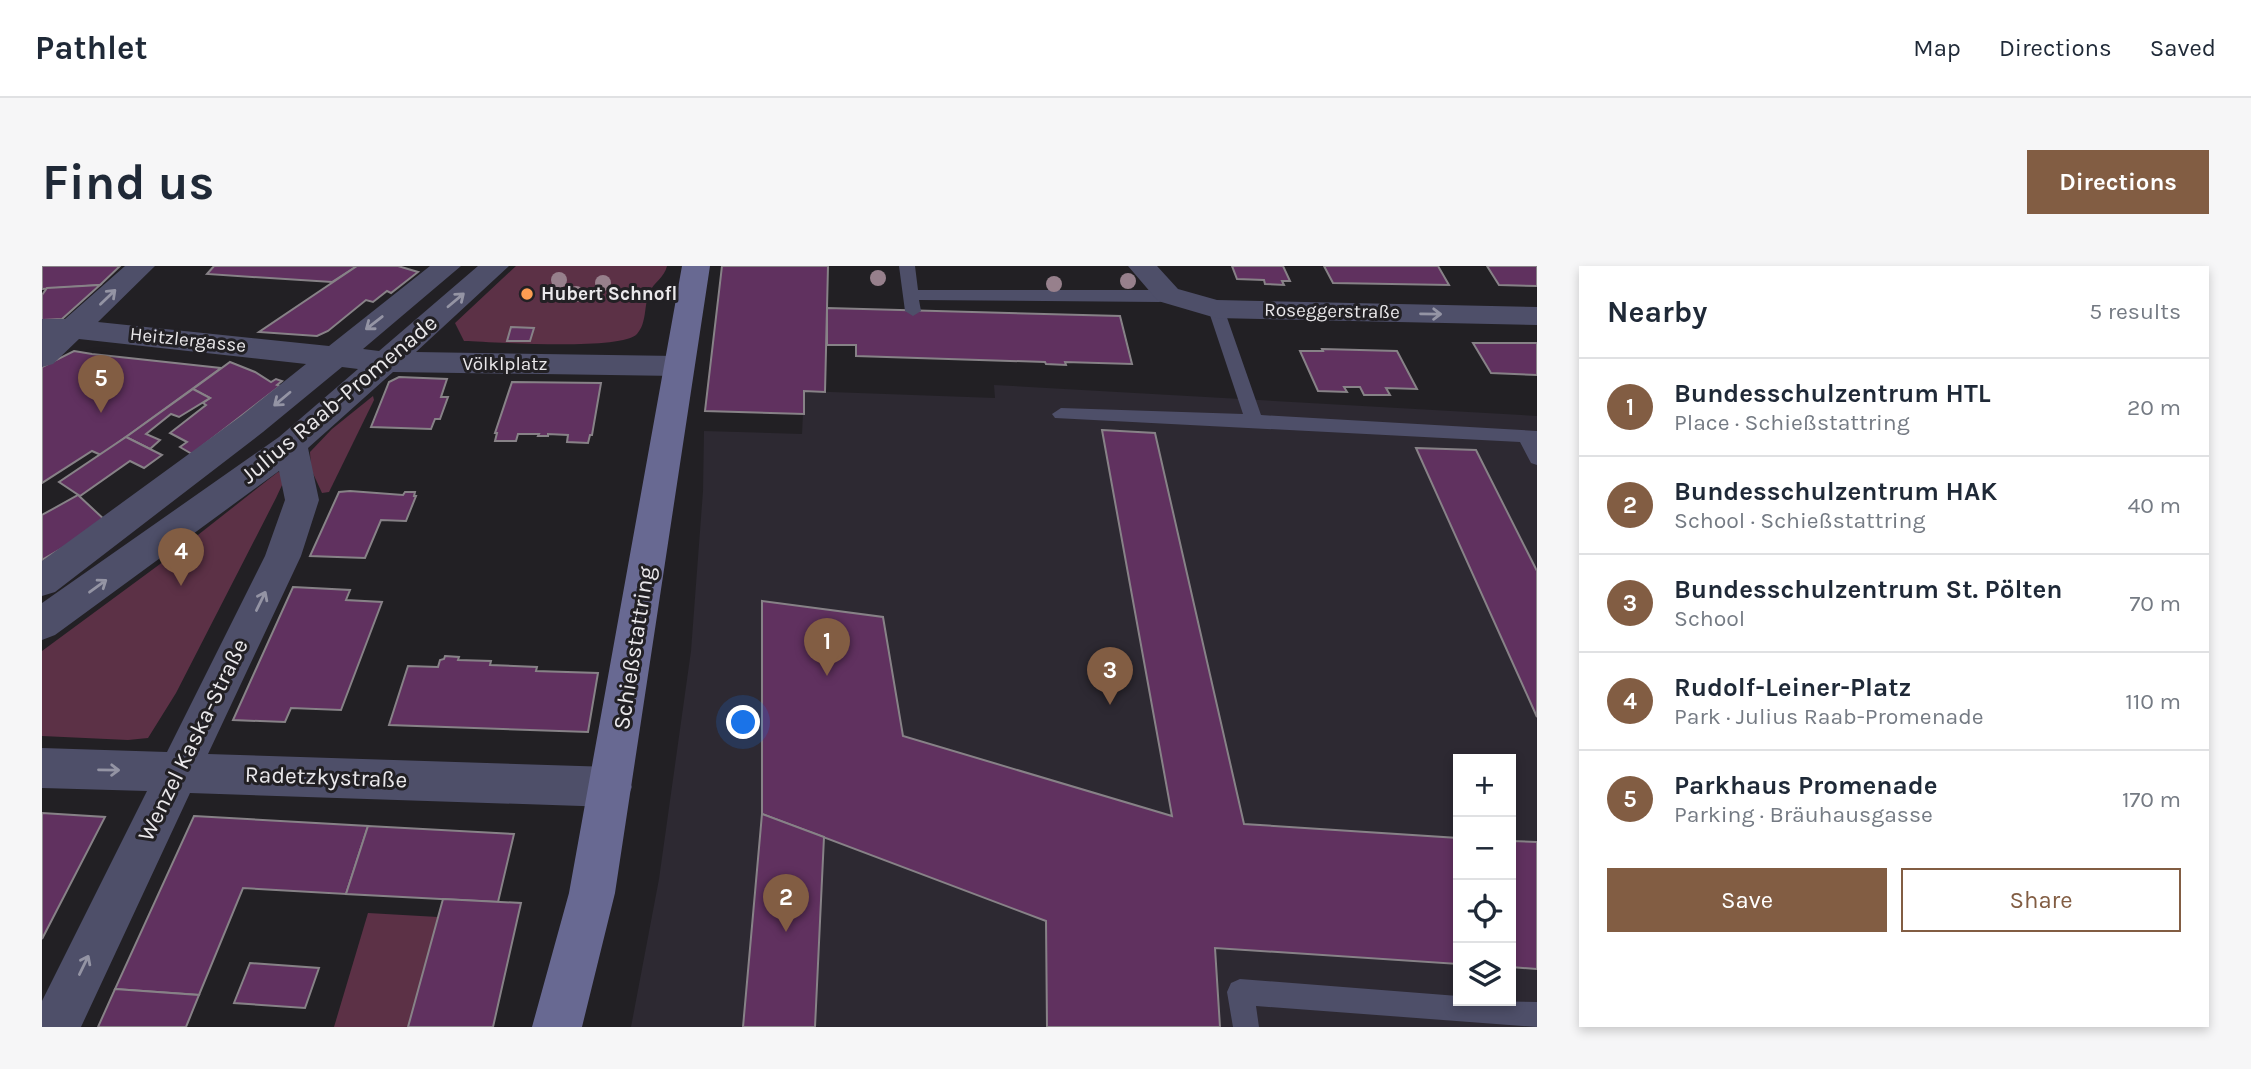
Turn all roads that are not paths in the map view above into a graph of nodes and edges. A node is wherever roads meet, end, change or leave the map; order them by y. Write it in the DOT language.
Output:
graph roads {
  1 [pos="141,266"];
  2 [pos="446,266"];
  3 [pos="495,266"];
  4 [pos="695,266"];
  5 [pos="907,266"];
  6 [pos="1142,266"];
  7 [pos="1168,295"];
  8 [pos="1216,309"];
  9 [pos="1537,316"];
  10 [pos="76,329"];
  11 [pos="42,330"];
  12 [pos="334,355"];
  13 [pos="42,358"];
  14 [pos="386,362"];
  15 [pos="677,366"];
  16 [pos="1061,414"];
  17 [pos="1254,421"];
  18 [pos="1531,437"];
  19 [pos="291,445"];
  20 [pos="1537,458"];
  21 [pos="42,581"];
  22 [pos="42,624"];
  23 [pos="42,768"];
  24 [pos="177,772"];
  25 [pos="611,787"];
  26 [pos="1537,1015"];
  27 [pos="55,1027"];
  28 [pos="557,1027"];
  29 [pos="1246,1027"];
  10 -- 1 [label="street, one-way"];
  2 -- 12 [label="street, Julius Raab-Promenade, one-way"];
  14 -- 3 [label="street, Julius Raab-Promenade, one-way"];
  4 -- 15 [label="main road, Schießstattring"];
  5 -- 7 [label="lane"];
  6 -- 7 [label="street"];
  7 -- 8 [label="street, Roseggerstraße"];
  8 -- 9 [label="street, Roseggerstraße, one-way"];
  8 -- 17 [label="lane"];
  10 -- 11 [label="street, Heitzlergasse"];
  10 -- 12 [label="street, Heitzlergasse"];
  10 -- 13 [label="street"];
  12 -- 14 [label="street, Völklplatz"];
  12 -- 21 [label="street, Julius Raab-Promenade, one-way"];
  14 -- 15 [label="street, Völklplatz"];
  14 -- 19 [label="street, Julius Raab-Promenade"];
  15 -- 25 [label="main road, Schießstattring"];
  16 -- 17 [label="lane"];
  17 -- 18 [label="lane"];
  18 -- 20 [label="lane"];
  22 -- 19 [label="street, Julius Raab-Promenade, one-way"];
  24 -- 19 [label="street, Wenzel Kaska-Straße, one-way"];
  23 -- 24 [label="street, Radetzkystraße, one-way"];
  24 -- 25 [label="street, Radetzkystraße"];
  27 -- 24 [label="street, Wenzel Kaska-Straße, one-way"];
  25 -- 28 [label="main road, Schießstattring"];
  26 -- 29 [label="lane"];
}
